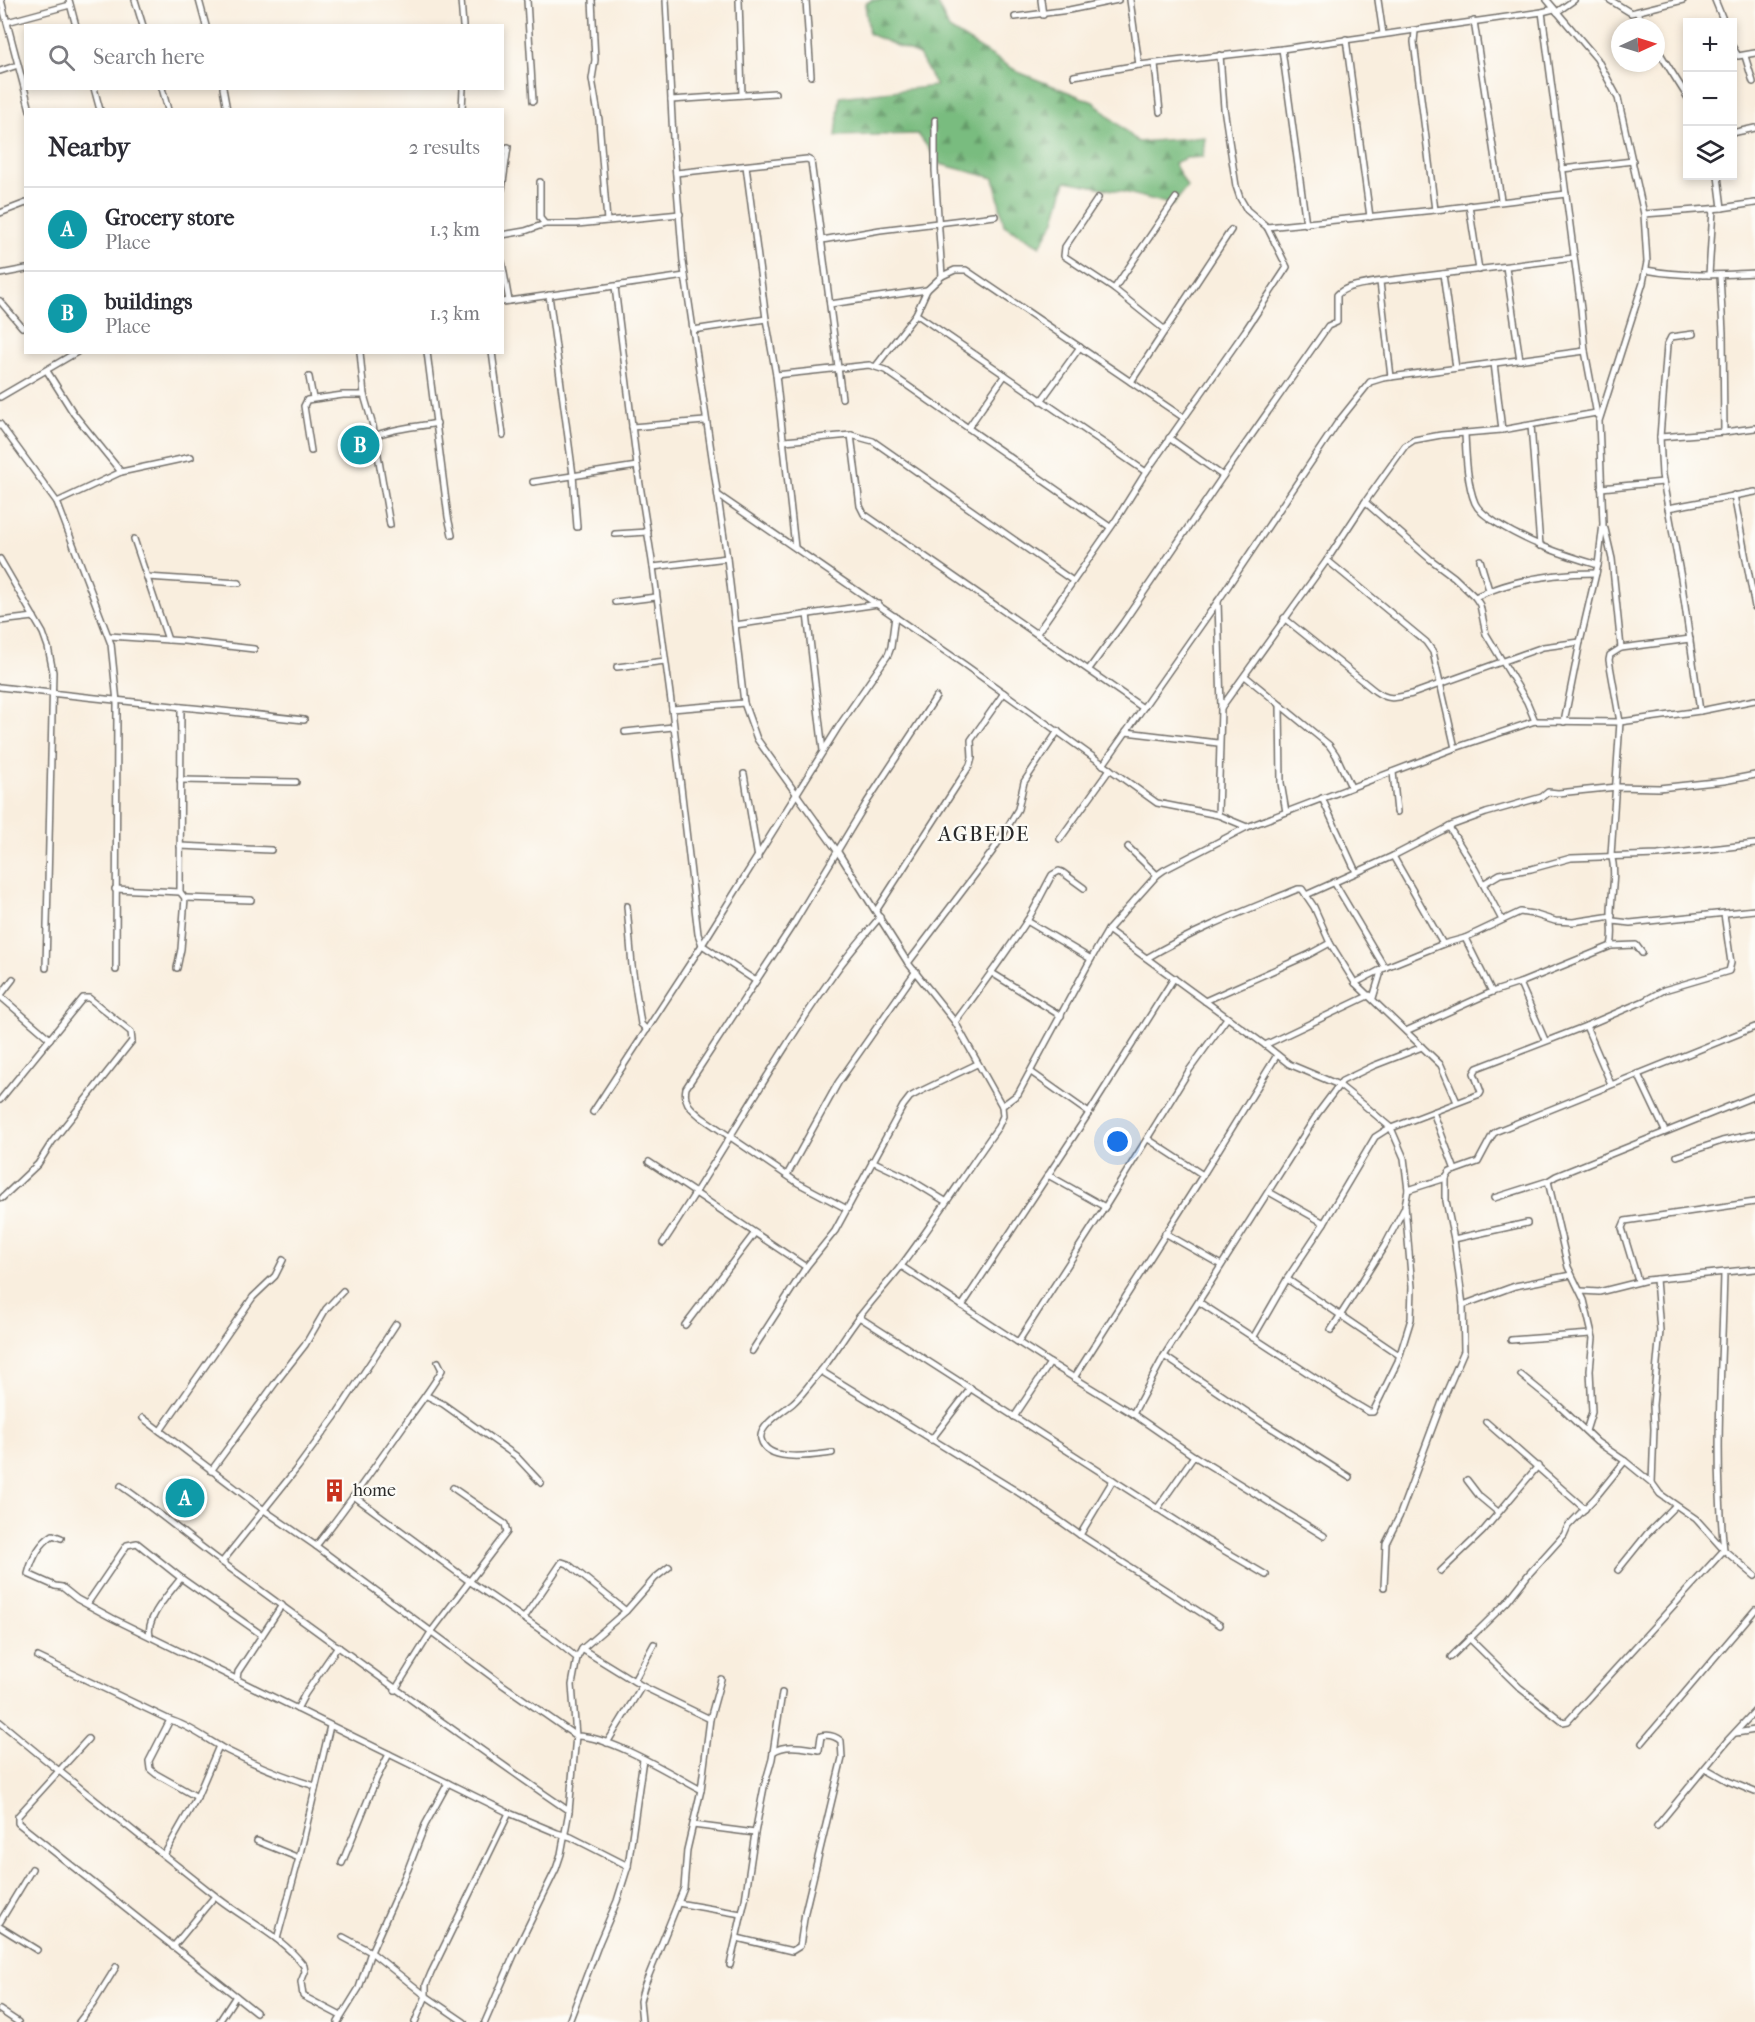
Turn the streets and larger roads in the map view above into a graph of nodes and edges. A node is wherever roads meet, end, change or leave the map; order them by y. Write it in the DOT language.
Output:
graph roads {
  1 [pos="1,0"];
  2 [pos="135,0"];
  3 [pos="199,0"];
  4 [pos="461,0"];
  5 [pos="527,0"];
  6 [pos="592,0"];
  7 [pos="666,0"];
  8 [pos="739,0"];
  9 [pos="806,0"];
  10 [pos="1041,0"];
  11 [pos="1118,0"];
  12 [pos="1130,0"];
  13 [pos="1378,0"];
  14 [pos="1547,0"];
  15 [pos="1575,0"];
  16 [pos="1610,0"];
  17 [pos="1683,0"];
  18 [pos="1716,0"];
  19 [pos="69,2"];
  20 [pos="1665,2"];
  21 [pos="1556,10"];
  22 [pos="1542,12"];
  23 [pos="1637,12"];
  24 [pos="1043,15"];
  25 [pos="1015,17"];
  26 [pos="1640,18"];
  27 [pos="1723,18"];
  28 [pos="1474,21"];
  29 [pos="7,22"];
  30 [pos="75,24"];
  31 [pos="142,24"];
  32 [pos="205,24"];
  33 [pos="463,24"];
  34 [pos="1415,31"];
  35 [pos="1406,32"];
  36 [pos="1383,34"];
  37 [pos="1346,39"];
  38 [pos="1414,42"];
  39 [pos="1282,49"];
  40 [pos="1755,53"];
  41 [pos="1737,54"];
  42 [pos="1220,55"];
  43 [pos="1745,56"];
  44 [pos="1665,61"];
  45 [pos="1155,64"];
  46 [pos="18,65"];
  47 [pos="1138,65"];
  48 [pos="0,72"];
  49 [pos="811,76"];
  50 [pos="1074,76"];
  51 [pos="1753,82"];
  52 [pos="24,88"];
  53 [pos="25,90"];
  54 [pos="95,90"];
  55 [pos="163,90"];
  56 [pos="223,90"];
  57 [pos="463,90"];
  58 [pos="1683,90"];
  59 [pos="775,93"];
  60 [pos="742,95"];
  61 [pos="671,100"];
  62 [pos="532,101"];
  63 [pos="29,108"];
  64 [pos="99,108"];
  65 [pos="167,108"];
  66 [pos="227,108"];
  67 [pos="462,108"];
  68 [pos="1160,112"];
  69 [pos="935,120"];
  70 [pos="1755,128"];
  71 [pos="1737,132"];
  72 [pos="507,147"];
  73 [pos="1633,161"];
  74 [pos="746,166"];
  75 [pos="1562,169"];
  76 [pos="504,172"];
  77 [pos="676,173"];
  78 [pos="1718,180"];
  79 [pos="540,182"];
  80 [pos="1566,194"];
  81 [pos="1098,198"];
  82 [pos="1176,198"];
  83 [pos="1501,201"];
  84 [pos="24,203"];
  85 [pos="1755,203"];
  86 [pos="1469,205"];
  87 [pos="1722,208"];
  88 [pos="1713,209"];
  89 [pos="1435,210"];
  90 [pos="0,213"];
  91 [pos="680,214"];
  92 [pos="1644,214"];
  93 [pos="995,216"];
  94 [pos="1370,217"];
  95 [pos="607,221"];
  96 [pos="938,223"];
  97 [pos="544,224"];
  98 [pos="1306,224"];
  99 [pos="1267,227"];
  100 [pos="1231,230"];
  101 [pos="504,235"];
  102 [pos="822,240"];
  103 [pos="1574,258"];
  104 [pos="1506,267"];
  105 [pos="24,269"];
  106 [pos="1479,270"];
  107 [pos="1646,270"];
  108 [pos="1755,273"];
  109 [pos="0,274"];
  110 [pos="1443,274"];
  111 [pos="1709,274"];
  112 [pos="1720,274"];
  113 [pos="686,276"];
  114 [pos="942,276"];
  115 [pos="504,281"];
  116 [pos="1380,282"];
  117 [pos="615,287"];
  118 [pos="1114,289"];
  119 [pos="927,290"];
  120 [pos="549,295"];
  121 [pos="506,301"];
  122 [pos="0,302"];
  123 [pos="830,304"];
  124 [pos="916,314"];
  125 [pos="766,319"];
  126 [pos="22,327"];
  127 [pos="693,330"];
  128 [pos="1165,330"];
  129 [pos="1693,334"];
  130 [pos="1080,347"];
  131 [pos="1585,351"];
  132 [pos="74,354"];
  133 [pos="360,354"];
  134 [pos="427,354"];
  135 [pos="492,354"];
  136 [pos="1520,360"];
  137 [pos="1494,363"];
  138 [pos="876,366"];
  139 [pos="838,368"];
  140 [pos="1456,368"];
  141 [pos="47,371"];
  142 [pos="776,375"];
  143 [pos="1005,375"];
  144 [pos="309,377"];
  145 [pos="1392,377"];
  146 [pos="1131,382"];
  147 [pos="364,395"];
  148 [pos="0,397"];
  149 [pos="313,398"];
  150 [pos="842,398"];
  151 [pos="1041,401"];
  152 [pos="1596,413"];
  153 [pos="1184,418"];
  154 [pos="1599,421"];
  155 [pos="705,422"];
  156 [pos="437,423"];
  157 [pos="0,424"];
  158 [pos="1531,425"];
  159 [pos="373,426"];
  160 [pos="633,427"];
  161 [pos="1755,428"];
  162 [pos="968,429"];
  163 [pos="1502,430"];
  164 [pos="385,431"];
  165 [pos="1724,432"];
  166 [pos="1465,434"];
  167 [pos="503,435"];
  168 [pos="851,435"];
  169 [pos="375,436"];
  170 [pos="1660,437"];
  171 [pos="1169,438"];
  172 [pos="784,441"];
  173 [pos="310,451"];
  174 [pos="191,457"];
  175 [pos="637,466"];
  176 [pos="121,472"];
  177 [pos="1146,472"];
  178 [pos="573,475"];
  179 [pos="1223,476"];
  180 [pos="533,482"];
  181 [pos="1663,482"];
  182 [pos="1601,488"];
  183 [pos="1755,492"];
  184 [pos="718,495"];
  185 [pos="1734,495"];
  186 [pos="57,502"];
  187 [pos="1365,502"];
  188 [pos="1668,508"];
  189 [pos="1603,524"];
  190 [pos="390,525"];
  191 [pos="577,527"];
  192 [pos="1110,527"];
  193 [pos="648,532"];
  194 [pos="615,534"];
  195 [pos="452,535"];
  196 [pos="134,539"];
  197 [pos="1540,546"];
  198 [pos="795,547"];
  199 [pos="727,558"];
  200 [pos="0,559"];
  201 [pos="1327,560"];
  202 [pos="1480,560"];
  203 [pos="1598,565"];
  204 [pos="653,567"];
  205 [pos="1596,573"];
  206 [pos="147,577"];
  207 [pos="1073,581"];
  208 [pos="239,583"];
  209 [pos="1489,590"];
  210 [pos="657,597"];
  211 [pos="1475,597"];
  212 [pos="1218,601"];
  213 [pos="615,602"];
  214 [pos="878,604"];
  215 [pos="1755,607"];
  216 [pos="807,614"];
  217 [pos="896,616"];
  218 [pos="34,617"];
  219 [pos="1284,618"];
  220 [pos="0,621"];
  221 [pos="735,625"];
  222 [pos="1037,633"];
  223 [pos="109,636"];
  224 [pos="1690,639"];
  225 [pos="168,640"];
  226 [pos="1580,642"];
  227 [pos="1621,648"];
  228 [pos="255,649"];
  229 [pos="665,661"];
  230 [pos="1503,661"];
  231 [pos="618,667"];
  232 [pos="1089,669"];
  233 [pos="1245,675"];
  234 [pos="1439,685"];
  235 [pos="0,687"];
  236 [pos="1004,693"];
  237 [pos="53,694"];
  238 [pos="936,697"];
  239 [pos="1755,700"];
  240 [pos="117,702"];
  241 [pos="744,703"];
  242 [pos="1280,705"];
  243 [pos="181,707"];
  244 [pos="1143,708"];
  245 [pos="1221,708"];
  246 [pos="672,709"];
  247 [pos="1700,711"];
  248 [pos="304,720"];
  249 [pos="1535,721"];
  250 [pos="1564,722"];
  251 [pos="1620,722"];
  252 [pos="673,728"];
  253 [pos="1058,730"];
  254 [pos="625,732"];
  255 [pos="1126,732"];
  256 [pos="1218,743"];
  257 [pos="1455,748"];
  258 [pos="823,751"];
  259 [pos="1103,765"];
  260 [pos="1110,769"];
  261 [pos="1393,771"];
  262 [pos="744,774"];
  263 [pos="1755,775"];
  264 [pos="180,780"];
  265 [pos="296,782"];
  266 [pos="1351,787"];
  267 [pos="1617,787"];
  268 [pos="799,797"];
  269 [pos="1322,798"];
  270 [pos="1287,812"];
  271 [pos="1397,812"];
  272 [pos="1218,815"];
  273 [pos="1247,827"];
  274 [pos="1449,827"];
  275 [pos="1060,839"];
  276 [pos="1755,844"];
  277 [pos="180,846"];
  278 [pos="1128,847"];
  279 [pos="271,850"];
  280 [pos="838,852"];
  281 [pos="1611,855"];
  282 [pos="1393,856"];
  283 [pos="758,858"];
  284 [pos="1356,872"];
  285 [pos="1157,875"];
  286 [pos="1334,882"];
  287 [pos="1483,884"];
  288 [pos="1084,888"];
  289 [pos="115,889"];
  290 [pos="180,892"];
  291 [pos="1306,896"];
  292 [pos="185,898"];
  293 [pos="252,900"];
  294 [pos="627,906"];
  295 [pos="1755,910"];
  296 [pos="878,914"];
  297 [pos="1724,914"];
  298 [pos="1612,919"];
  299 [pos="1502,920"];
  300 [pos="1027,921"];
  301 [pos="1108,930"];
  302 [pos="1465,938"];
  303 [pos="1329,943"];
  304 [pos="1443,944"];
  305 [pos="702,945"];
  306 [pos="1611,946"];
  307 [pos="1641,953"];
  308 [pos="1147,958"];
  309 [pos="1090,959"];
  310 [pos="909,963"];
  311 [pos="46,968"];
  312 [pos="177,968"];
  313 [pos="1382,969"];
  314 [pos="116,970"];
  315 [pos="916,971"];
  316 [pos="992,973"];
  317 [pos="1174,978"];
  318 [pos="13,979"];
  319 [pos="756,981"];
  320 [pos="1355,983"];
  321 [pos="1520,983"];
  322 [pos="1492,992"];
  323 [pos="0,996"];
  324 [pos="1371,997"];
  325 [pos="1205,1001"];
  326 [pos="1061,1016"];
  327 [pos="1227,1018"];
  328 [pos="955,1022"];
  329 [pos="1586,1026"];
  330 [pos="1755,1027"];
  331 [pos="647,1030"];
  332 [pos="1406,1031"];
  333 [pos="50,1039"];
  334 [pos="1545,1040"];
  335 [pos="1265,1045"];
  336 [pos="1422,1047"];
  337 [pos="1277,1055"];
  338 [pos="977,1064"];
  339 [pos="1031,1072"];
  340 [pos="1638,1074"];
  341 [pos="1611,1084"];
  342 [pos="1339,1085"];
  343 [pos="1755,1096"];
  344 [pos="0,1100"];
  345 [pos="1457,1102"];
  346 [pos="1002,1106"];
  347 [pos="593,1112"];
  348 [pos="1432,1112"];
  349 [pos="1089,1113"];
  350 [pos="1390,1128"];
  351 [pos="1665,1131"];
  352 [pos="1755,1134"];
  353 [pos="731,1136"];
  354 [pos="1148,1139"];
  355 [pos="1677,1156"];
  356 [pos="872,1161"];
  357 [pos="649,1162"];
  358 [pos="1455,1170"];
  359 [pos="787,1175"];
  360 [pos="1048,1175"];
  361 [pos="1203,1175"];
  362 [pos="1446,1178"];
  363 [pos="1548,1181"];
  364 [pos="1408,1190"];
  365 [pos="1269,1192"];
  366 [pos="696,1193"];
  367 [pos="2,1198"];
  368 [pos="1494,1198"];
  369 [pos="945,1201"];
  370 [pos="1755,1202"];
  371 [pos="1406,1205"];
  372 [pos="1105,1207"];
  373 [pos="847,1209"];
  374 [pos="1324,1223"];
  375 [pos="1527,1223"];
  376 [pos="1165,1233"];
  377 [pos="754,1234"];
  378 [pos="1454,1239"];
  379 [pos="663,1243"];
  380 [pos="283,1260"];
  381 [pos="1221,1265"];
  382 [pos="901,1266"];
  383 [pos="806,1268"];
  384 [pos="1755,1269"];
  385 [pos="1724,1273"];
  386 [pos="1571,1275"];
  387 [pos="1287,1279"];
  388 [pos="1656,1279"];
  389 [pos="1638,1281"];
  390 [pos="343,1291"];
  391 [pos="1581,1291"];
  392 [pos="1199,1302"];
  393 [pos="1463,1305"];
  394 [pos="962,1306"];
  395 [pos="1339,1315"];
  396 [pos="859,1317"];
  397 [pos="396,1324"];
  398 [pos="685,1325"];
  399 [pos="1331,1330"];
  400 [pos="1591,1334"];
  401 [pos="1253,1338"];
  402 [pos="1511,1340"];
  403 [pos="1018,1342"];
  404 [pos="752,1351"];
  405 [pos="1399,1355"];
  406 [pos="1164,1356"];
  407 [pos="438,1362"];
  408 [pos="1050,1363"];
  409 [pos="821,1371"];
  410 [pos="1521,1376"];
  411 [pos="1074,1378"];
  412 [pos="971,1388"];
  413 [pos="427,1396"];
  414 [pos="1133,1414"];
  415 [pos="1014,1417"];
  416 [pos="143,1418"];
  417 [pos="1486,1422"];
  418 [pos="160,1431"];
  419 [pos="1586,1431"];
  420 [pos="931,1440"];
  421 [pos="832,1453"];
  422 [pos="1194,1456"];
  423 [pos="1625,1461"];
  424 [pos="1538,1466"];
  425 [pos="211,1471"];
  426 [pos="1349,1477"];
  427 [pos="1113,1480"];
  428 [pos="1467,1480"];
  429 [pos="541,1483"];
  430 [pos="1652,1483"];
  431 [pos="121,1486"];
  432 [pos="453,1488"];
  433 [pos="355,1497"];
  434 [pos="1675,1506"];
  435 [pos="1158,1509"];
  436 [pos="1585,1509"];
  437 [pos="264,1510"];
  438 [pos="1498,1512"];
  439 [pos="1080,1534"];
  440 [pos="1324,1536"];
  441 [pos="61,1538"];
  442 [pos="316,1546"];
  443 [pos="1724,1550"];
  444 [pos="222,1562"];
  445 [pos="669,1567"];
  446 [pos="1618,1570"];
  447 [pos="1441,1571"];
  448 [pos="1266,1575"];
  449 [pos="1755,1576"];
  450 [pos="181,1578"];
  451 [pos="469,1581"];
  452 [pos="1384,1587"];
  453 [pos="87,1604"];
  454 [pos="282,1605"];
  455 [pos="1755,1610"];
  456 [pos="626,1611"];
  457 [pos="524,1618"];
  458 [pos="1220,1625"];
  459 [pos="431,1632"];
  460 [pos="262,1635"];
  461 [pos="150,1636"];
  462 [pos="1469,1638"];
  463 [pos="654,1644"];
  464 [pos="338,1646"];
  465 [pos="582,1649"];
  466 [pos="1451,1657"];
  467 [pos="38,1658"];
  468 [pos="577,1658"];
  469 [pos="237,1679"];
  470 [pos="721,1679"];
  471 [pos="634,1681"];
  472 [pos="642,1686"];
  473 [pos="395,1690"];
  474 [pos="782,1693"];
  475 [pos="297,1709"];
  476 [pos="1755,1711"];
  477 [pos="710,1719"];
  478 [pos="170,1720"];
  479 [pos="0,1722"];
  480 [pos="330,1726"];
  481 [pos="1755,1730"];
  482 [pos="1736,1733"];
  483 [pos="576,1736"];
  484 [pos="88,1739"];
  485 [pos="607,1743"];
  486 [pos="1642,1743"];
  487 [pos="219,1746"];
  488 [pos="772,1752"];
  489 [pos="389,1754"];
  490 [pos="643,1759"];
  491 [pos="1705,1767"];
  492 [pos="58,1772"];
  493 [pos="448,1783"];
  494 [pos="315,1786"];
  495 [pos="701,1790"];
  496 [pos="1755,1792"];
  497 [pos="197,1797"];
  498 [pos="569,1811"];
  499 [pos="509,1813"];
  500 [pos="693,1825"];
  501 [pos="1657,1826"];
  502 [pos="755,1833"];
  503 [pos="565,1835"];
  504 [pos="257,1841"];
  505 [pos="164,1855"];
  506 [pos="299,1858"];
  507 [pos="342,1863"];
  508 [pos="628,1866"];
  509 [pos="32,1869"];
  510 [pos="215,1896"];
  511 [pos="678,1903"];
  512 [pos="741,1914"];
  513 [pos="0,1922"];
  514 [pos="0,1927"];
  515 [pos="343,1937"];
  516 [pos="737,1938"];
  517 [pos="277,1939"];
  518 [pos="173,1947"];
  519 [pos="37,1950"];
  520 [pos="371,1952"];
  521 [pos="730,1965"];
  522 [pos="116,1967"];
  523 [pos="236,1996"];
  524 [pos="426,1996"];
  525 [pos="0,2010"];
  526 [pos="256,2012"];
  527 [pos="340,2019"];
  528 [pos="18,2022"];
  529 [pos="79,2022"];
  530 [pos="219,2022"];
  531 [pos="415,2022"];
  532 [pos="464,2022"];
  533 [pos="485,2022"];
  534 [pos="569,2022"];
  535 [pos="642,2022"];
  1 -- 29 [label="street"];
  2 -- 31 [label="street"];
  3 -- 32 [label="street"];
  4 -- 33 [label="street"];
  5 -- 62 [label="street"];
  6 -- 95 [label="street"];
  7 -- 61 [label="street"];
  8 -- 60 [label="street"];
  9 -- 49 [label="street"];
  10 -- 24 [label="street"];
  11 -- 24 [label="street"];
  12 -- 47 [label="street"];
  13 -- 36 [label="street"];
  14 -- 21 [label="street"];
  15 -- 21 [label="street"];
  16 -- 23 [label="street"];
  17 -- 20 [label="street"];
  18 -- 27 [label="street"];
  19 -- 29 [label="street"];
  19 -- 30 [label="street"];
  20 -- 23 [label="street"];
  21 -- 22 [label="street"];
  21 -- 73 [label="street"];
  22 -- 28 [label="street"];
  22 -- 75 [label="street"];
  23 -- 26 [label="street"];
  24 -- 25 [label="street"];
  28 -- 34 [label="street"];
  28 -- 83 [label="street"];
  29 -- 46 [label="street"];
  34 -- 35 [label="street"];
  34 -- 38 [label="street"];
  35 -- 36 [label="street"];
  35 -- 38 [label="street"];
  36 -- 37 [label="street"];
  37 -- 39 [label="street"];
  37 -- 94 [label="street"];
  38 -- 89 [label="street"];
  39 -- 42 [label="street"];
  39 -- 98 [label="street"];
  40 -- 43 [label="street"];
  41 -- 43 [label="street"];
  42 -- 45 [label="street"];
  42 -- 99 [label="street"];
  43 -- 51 [label="street"];
  44 -- 58 [label="street"];
  45 -- 47 [label="street"];
  45 -- 68 [label="street"];
  46 -- 48 [label="street"];
  46 -- 52 [label="street"];
  47 -- 50 [label="street"];
  53 -- 63 [label="street"];
  54 -- 64 [label="street"];
  55 -- 65 [label="street"];
  56 -- 66 [label="street"];
  57 -- 67 [label="street"];
  59 -- 60 [label="street"];
  60 -- 61 [label="street"];
  61 -- 77 [label="street"];
  69 -- 96 [label="street"];
  70 -- 71 [label="street"];
  72 -- 76 [label="street"];
  73 -- 75 [label="street"];
  73 -- 92 [label="street"];
  74 -- 77 [label="street"];
  74 -- 102 [label="street"];
  74 -- 125 [label="street"];
  75 -- 80 [label="street"];
  77 -- 91 [label="street"];
  78 -- 87 [label="street"];
  79 -- 97 [label="street"];
  80 -- 83 [label="street"];
  80 -- 103 [label="street"];
  81 -- 118 [label="street"];
  82 -- 118 [label="street"];
  83 -- 86 [label="street"];
  84 -- 90 [label="street"];
  85 -- 87 [label="street"];
  86 -- 89 [label="street"];
  86 -- 106 [label="street"];
  87 -- 88 [label="street"];
  88 -- 92 [label="street"];
  88 -- 111 [label="street"];
  89 -- 94 [label="street"];
  91 -- 95 [label="street"];
  91 -- 113 [label="street"];
  92 -- 107 [label="street"];
  93 -- 96 [label="street"];
  94 -- 98 [label="street"];
  95 -- 97 [label="street"];
  96 -- 102 [label="street"];
  96 -- 114 [label="street"];
  97 -- 101 [label="street"];
  98 -- 99 [label="street"];
  99 -- 153 [label="street"];
  100 -- 128 [label="street"];
  102 -- 123 [label="street"];
  103 -- 104 [label="street"];
  103 -- 131 [label="street"];
  104 -- 106 [label="street"];
  104 -- 136 [label="street"];
  105 -- 109 [label="street"];
  106 -- 110 [label="street"];
  107 -- 111 [label="street"];
  107 -- 154 [label="street"];
  108 -- 112 [label="street"];
  110 -- 116 [label="street"];
  110 -- 140 [label="street"];
  111 -- 112 [label="street"];
  112 -- 165 [label="street"];
  113 -- 117 [label="street"];
  113 -- 127 [label="street"];
  114 -- 119 [label="street"];
  114 -- 130 [label="street"];
  115 -- 121 [label="street"];
  116 -- 145 [label="street"];
  116 -- 179 [label="street"];
  117 -- 120 [label="street"];
  117 -- 160 [label="street"];
  118 -- 128 [label="street"];
  119 -- 123 [label="street"];
  119 -- 124 [label="street"];
  120 -- 121 [label="street"];
  120 -- 178 [label="street"];
  122 -- 126 [label="street"];
  123 -- 139 [label="street"];
  124 -- 138 [label="street"];
  124 -- 143 [label="street"];
  125 -- 127 [label="street"];
  125 -- 142 [label="street"];
  127 -- 155 [label="street"];
  128 -- 146 [label="street"];
  129 -- 170 [label="street"];
  130 -- 146 [label="street"];
  130 -- 151 [label="street"];
  131 -- 136 [label="street"];
  131 -- 152 [label="street"];
  132 -- 141 [label="street"];
  133 -- 147 [label="street"];
  134 -- 156 [label="street"];
  135 -- 167 [label="street"];
  136 -- 137 [label="street"];
  137 -- 140 [label="street"];
  137 -- 163 [label="street"];
  138 -- 139 [label="street"];
  138 -- 162 [label="street"];
  139 -- 142 [label="street"];
  139 -- 150 [label="street"];
  140 -- 145 [label="street"];
  141 -- 148 [label="street"];
  141 -- 176 [label="street"];
  142 -- 172 [label="street"];
  143 -- 151 [label="street"];
  143 -- 162 [label="street"];
  144 -- 149 [label="street"];
  145 -- 212 [label="street"];
  146 -- 153 [label="street"];
  147 -- 149 [label="street"];
  147 -- 159 [label="street"];
  149 -- 173 [label="street"];
  151 -- 177 [label="street"];
  152 -- 154 [label="street"];
  152 -- 158 [label="street"];
  153 -- 171 [label="street"];
  154 -- 182 [label="street"];
  155 -- 160 [label="street"];
  155 -- 184 [label="street"];
  156 -- 164 [label="street"];
  156 -- 195 [label="street"];
  157 -- 186 [label="street"];
  158 -- 163 [label="street"];
  158 -- 197 [label="street"];
  159 -- 164 [label="street"];
  159 -- 169 [label="street"];
  160 -- 175 [label="street"];
  161 -- 165 [label="street"];
  162 -- 192 [label="street"];
  163 -- 166 [label="street"];
  164 -- 169 [label="street"];
  165 -- 170 [label="street"];
  166 -- 187 [label="street"];
  166 -- 197 [label="street"];
  168 -- 172 [label="street"];
  168 -- 207 [label="street"];
  168 -- 222 [label="street"];
  169 -- 190 [label="street"];
  170 -- 181 [label="street"];
  171 -- 177 [label="street"];
  171 -- 179 [label="street"];
  172 -- 198 [label="street"];
  174 -- 176 [label="street"];
  175 -- 178 [label="street"];
  175 -- 193 [label="street"];
  176 -- 186 [label="street"];
  177 -- 192 [label="street"];
  178 -- 180 [label="street"];
  178 -- 191 [label="street"];
  179 -- 232 [label="street"];
  181 -- 182 [label="street"];
  181 -- 188 [label="street"];
  182 -- 189 [label="street"];
  183 -- 185 [label="street"];
  184 -- 198 [label="street"];
  184 -- 199 [label="street"];
  185 -- 188 [label="street"];
  185 -- 215 [label="street"];
  186 -- 223 [label="street"];
  187 -- 201 [label="street"];
  187 -- 211 [label="street"];
  188 -- 224 [label="street"];
  189 -- 203 [label="street"];
  189 -- 227 [label="street"];
  192 -- 207 [label="street"];
  193 -- 194 [label="street"];
  193 -- 204 [label="street"];
  196 -- 206 [label="street"];
  197 -- 203 [label="street"];
  198 -- 214 [label="street"];
  199 -- 204 [label="street"];
  199 -- 221 [label="street"];
  200 -- 218 [label="street"];
  201 -- 219 [label="street"];
  201 -- 234 [label="street"];
  202 -- 209 [label="street"];
  203 -- 205 [label="street"];
  204 -- 210 [label="street"];
  205 -- 209 [label="street"];
  205 -- 226 [label="street"];
  206 -- 208 [label="street"];
  206 -- 225 [label="street"];
  207 -- 222 [label="street"];
  209 -- 211 [label="street"];
  210 -- 213 [label="street"];
  210 -- 229 [label="street"];
  211 -- 230 [label="street"];
  212 -- 244 [label="street"];
  212 -- 245 [label="street"];
  214 -- 216 [label="street"];
  214 -- 217 [label="street"];
  216 -- 221 [label="street"];
  216 -- 258 [label="street"];
  217 -- 236 [label="street"];
  217 -- 258 [label="street"];
  218 -- 220 [label="street"];
  218 -- 237 [label="street"];
  219 -- 233 [label="street"];
  219 -- 234 [label="street"];
  221 -- 241 [label="street"];
  222 -- 232 [label="street"];
  223 -- 225 [label="street"];
  223 -- 240 [label="street"];
  224 -- 227 [label="street"];
  224 -- 247 [label="street"];
  225 -- 228 [label="street"];
  226 -- 230 [label="street"];
  226 -- 250 [label="street"];
  227 -- 251 [label="street"];
  229 -- 231 [label="street"];
  229 -- 246 [label="street"];
  230 -- 234 [label="street"];
  230 -- 249 [label="street"];
  232 -- 244 [label="street"];
  233 -- 242 [label="street"];
  233 -- 245 [label="street"];
  234 -- 257 [label="street"];
  235 -- 237 [label="street"];
  236 -- 253 [label="street"];
  236 -- 296 [label="street"];
  237 -- 240 [label="street"];
  237 -- 311 [label="street"];
  238 -- 280 [label="street"];
  239 -- 247 [label="street"];
  240 -- 243 [label="street"];
  240 -- 289 [label="street"];
  241 -- 246 [label="street"];
  241 -- 268 [label="street"];
  242 -- 266 [label="street"];
  242 -- 270 [label="street"];
  243 -- 248 [label="street"];
  243 -- 264 [label="street"];
  244 -- 255 [label="street"];
  245 -- 256 [label="street"];
  246 -- 252 [label="street"];
  247 -- 251 [label="street"];
  249 -- 250 [label="street"];
  249 -- 257 [label="street"];
  250 -- 251 [label="street"];
  251 -- 267 [label="street"];
  252 -- 254 [label="street"];
  252 -- 305 [label="street"];
  253 -- 259 [label="street"];
  253 -- 310 [label="street"];
  255 -- 256 [label="street"];
  255 -- 259 [label="street"];
  256 -- 272 [label="street"];
  257 -- 261 [label="street"];
  258 -- 268 [label="street"];
  259 -- 260 [label="street"];
  260 -- 272 [label="street"];
  260 -- 275 [label="street"];
  261 -- 266 [label="street"];
  261 -- 271 [label="street"];
  262 -- 283 [label="street"];
  263 -- 267 [label="street"];
  264 -- 265 [label="street"];
  264 -- 277 [label="street"];
  266 -- 269 [label="street"];
  267 -- 274 [label="street"];
  267 -- 281 [label="street"];
  268 -- 280 [label="street"];
  268 -- 283 [label="street"];
  269 -- 270 [label="street"];
  269 -- 284 [label="street"];
  270 -- 273 [label="street"];
  272 -- 273 [label="street"];
  273 -- 285 [label="street"];
  274 -- 282 [label="street"];
  274 -- 287 [label="street"];
  276 -- 281 [label="street"];
  277 -- 279 [label="street"];
  277 -- 290 [label="street"];
  278 -- 285 [label="street"];
  280 -- 296 [label="street"];
  280 -- 319 [label="street"];
  281 -- 287 [label="street"];
  281 -- 298 [label="street"];
  282 -- 284 [label="street"];
  282 -- 304 [label="street"];
  283 -- 305 [label="street"];
  284 -- 286 [label="street"];
  285 -- 301 [label="street"];
  286 -- 291 [label="street"];
  286 -- 313 [label="street"];
  287 -- 299 [label="street"];
  288 -- 300 [label="street"];
  289 -- 290 [label="street"];
  289 -- 314 [label="street"];
  290 -- 292 [label="street"];
  291 -- 303 [label="street"];
  291 -- 308 [label="street"];
  292 -- 293 [label="street"];
  292 -- 312 [label="street"];
  294 -- 331 [label="street"];
  295 -- 297 [label="street"];
  296 -- 310 [label="street"];
  296 -- 353 [label="street"];
  297 -- 298 [label="street"];
  297 -- 329 [label="street"];
  298 -- 299 [label="street"];
  298 -- 306 [label="street"];
  299 -- 302 [label="street"];
  300 -- 309 [label="street"];
  300 -- 316 [label="street"];
  301 -- 308 [label="street"];
  301 -- 309 [label="street"];
  302 -- 304 [label="street"];
  302 -- 322 [label="street"];
  303 -- 320 [label="street"];
  303 -- 325 [label="street"];
  304 -- 313 [label="street"];
  305 -- 319 [label="street"];
  305 -- 331 [label="street"];
  306 -- 307 [label="street"];
  306 -- 321 [label="street"];
  308 -- 317 [label="street"];
  309 -- 326 [label="street"];
  310 -- 315 [label="street"];
  313 -- 320 [label="street"];
  313 -- 324 [label="street"];
  315 -- 328 [label="street"];
  315 -- 359 [label="street"];
  316 -- 326 [label="street"];
  316 -- 328 [label="street"];
  317 -- 325 [label="street"];
  317 -- 349 [label="street"];
  318 -- 323 [label="street"];
  319 -- 353 [label="street"];
  320 -- 324 [label="street"];
  321 -- 322 [label="street"];
  321 -- 334 [label="street"];
  322 -- 332 [label="street"];
  323 -- 333 [label="street"];
  324 -- 332 [label="street"];
  324 -- 335 [label="street"];
  325 -- 327 [label="street"];
  326 -- 339 [label="street"];
  327 -- 335 [label="street"];
  327 -- 354 [label="street"];
  328 -- 338 [label="street"];
  329 -- 334 [label="street"];
  329 -- 341 [label="street"];
  330 -- 340 [label="street"];
  331 -- 347 [label="street"];
  332 -- 336 [label="street"];
  333 -- 344 [label="street"];
  333 -- 367 [label="street"];
  334 -- 345 [label="street"];
  335 -- 337 [label="street"];
  336 -- 342 [label="street"];
  336 -- 345 [label="street"];
  337 -- 342 [label="street"];
  337 -- 361 [label="street"];
  338 -- 346 [label="street"];
  338 -- 356 [label="street"];
  339 -- 346 [label="street"];
  339 -- 349 [label="street"];
  340 -- 341 [label="street"];
  340 -- 351 [label="street"];
  341 -- 358 [label="street"];
  342 -- 350 [label="street"];
  342 -- 365 [label="street"];
  343 -- 351 [label="street"];
  345 -- 348 [label="street"];
  346 -- 369 [label="street"];
  348 -- 350 [label="street"];
  348 -- 358 [label="street"];
  349 -- 360 [label="street"];
  350 -- 364 [label="street"];
  350 -- 374 [label="street"];
  351 -- 363 [label="street"];
  352 -- 355 [label="street"];
  353 -- 359 [label="street"];
  353 -- 366 [label="street"];
  354 -- 361 [label="street"];
  354 -- 372 [label="street"];
  356 -- 369 [label="street"];
  356 -- 373 [label="street"];
  357 -- 366 [label="street"];
  358 -- 362 [label="street"];
  359 -- 373 [label="street"];
  360 -- 372 [label="street"];
  360 -- 394 [label="street"];
  361 -- 376 [label="street"];
  362 -- 364 [label="street"];
  362 -- 378 [label="street"];
  363 -- 368 [label="street"];
  363 -- 386 [label="street"];
  364 -- 371 [label="street"];
  365 -- 374 [label="street"];
  365 -- 381 [label="street"];
  366 -- 377 [label="street"];
  366 -- 379 [label="street"];
  369 -- 382 [label="street"];
  370 -- 389 [label="street"];
  371 -- 395 [label="street"];
  371 -- 405 [label="street"];
  372 -- 403 [label="street"];
  373 -- 383 [label="street"];
  374 -- 387 [label="street"];
  375 -- 378 [label="street"];
  376 -- 381 [label="street"];
  376 -- 411 [label="street"];
  377 -- 383 [label="street"];
  377 -- 398 [label="street"];
  378 -- 393 [label="street"];
  380 -- 418 [label="street"];
  381 -- 392 [label="street"];
  382 -- 394 [label="street"];
  382 -- 396 [label="street"];
  383 -- 404 [label="street"];
  384 -- 385 [label="street"];
  385 -- 388 [label="street"];
  385 -- 443 [label="street"];
  386 -- 391 [label="street"];
  386 -- 393 [label="street"];
  387 -- 395 [label="street"];
  387 -- 401 [label="street"];
  388 -- 389 [label="street"];
  388 -- 430 [label="street"];
  389 -- 391 [label="street"];
  390 -- 425 [label="street"];
  391 -- 400 [label="street"];
  392 -- 401 [label="street"];
  392 -- 406 [label="street"];
  393 -- 452 [label="street"];
  394 -- 403 [label="street"];
  395 -- 399 [label="street"];
  395 -- 405 [label="street"];
  396 -- 409 [label="street"];
  396 -- 412 [label="street"];
  397 -- 437 [label="street"];
  400 -- 402 [label="street"];
  400 -- 419 [label="street"];
  401 -- 405 [label="street"];
  403 -- 408 [label="street"];
  406 -- 414 [label="street"];
  406 -- 426 [label="street"];
  407 -- 413 [label="street"];
  408 -- 411 [label="street"];
  408 -- 415 [label="street"];
  409 -- 420 [label="street"];
  409 -- 421 [label="street"];
  410 -- 419 [label="street"];
  411 -- 414 [label="street"];
  412 -- 415 [label="street"];
  412 -- 420 [label="street"];
  413 -- 429 [label="street"];
  413 -- 433 [label="street"];
  414 -- 422 [label="street"];
  415 -- 427 [label="street"];
  416 -- 418 [label="street"];
  417 -- 424 [label="street"];
  418 -- 425 [label="street"];
  419 -- 423 [label="street"];
  420 -- 439 [label="street"];
  422 -- 435 [label="street"];
  422 -- 440 [label="street"];
  423 -- 430 [label="street"];
  423 -- 436 [label="street"];
  424 -- 436 [label="street"];
  424 -- 438 [label="street"];
  425 -- 437 [label="street"];
  427 -- 435 [label="street"];
  427 -- 439 [label="street"];
  428 -- 438 [label="street"];
  430 -- 434 [label="street"];
  431 -- 444 [label="street"];
  432 -- 451 [label="street"];
  433 -- 442 [label="street"];
  433 -- 451 [label="street"];
  434 -- 443 [label="street"];
  434 -- 446 [label="street"];
  435 -- 448 [label="street"];
  436 -- 462 [label="street"];
  437 -- 442 [label="street"];
  437 -- 444 [label="street"];
  438 -- 447 [label="street"];
  439 -- 458 [label="street"];
  441 -- 453 [label="street"];
  442 -- 459 [label="street"];
  443 -- 449 [label="street"];
  443 -- 462 [label="street"];
  444 -- 454 [label="street"];
  445 -- 456 [label="street"];
  450 -- 453 [label="street"];
  450 -- 460 [label="street"];
  450 -- 461 [label="street"];
  451 -- 457 [label="street"];
  451 -- 459 [label="street"];
  453 -- 461 [label="street"];
  454 -- 460 [label="street"];
  454 -- 464 [label="street"];
  455 -- 486 [label="street"];
  456 -- 457 [label="street"];
  456 -- 465 [label="street"];
  457 -- 468 [label="street"];
  459 -- 473 [label="street"];
  459 -- 483 [label="street"];
  460 -- 469 [label="street"];
  461 -- 469 [label="street"];
  462 -- 466 [label="street"];
  463 -- 471 [label="street"];
  464 -- 473 [label="street"];
  464 -- 475 [label="street"];
  465 -- 468 [label="street"];
  465 -- 471 [label="street"];
  467 -- 478 [label="street"];
  468 -- 483 [label="street"];
  469 -- 475 [label="street"];
  470 -- 477 [label="street"];
  471 -- 472 [label="street"];
  472 -- 477 [label="street"];
  472 -- 485 [label="street"];
  473 -- 498 [label="street"];
  474 -- 488 [label="street"];
  475 -- 480 [label="street"];
  476 -- 482 [label="street"];
  477 -- 495 [label="street"];
  478 -- 487 [label="street"];
  478 -- 497 [label="street"];
  479 -- 492 [label="street"];
  480 -- 489 [label="street"];
  480 -- 494 [label="street"];
  481 -- 482 [label="street"];
  482 -- 491 [label="street"];
  483 -- 485 [label="street"];
  483 -- 498 [label="street"];
  484 -- 492 [label="street"];
  485 -- 490 [label="street"];
  487 -- 494 [label="street"];
  487 -- 497 [label="street"];
  488 -- 502 [label="street"];
  488 -- 516 [label="street"];
  489 -- 493 [label="street"];
  489 -- 507 [label="street"];
  490 -- 495 [label="street"];
  490 -- 508 [label="street"];
  491 -- 496 [label="street"];
  491 -- 501 [label="street"];
  492 -- 505 [label="street"];
  492 -- 518 [label="street"];
  493 -- 499 [label="street"];
  493 -- 520 [label="street"];
  494 -- 506 [label="street"];
  495 -- 500 [label="street"];
  497 -- 505 [label="street"];
  498 -- 503 [label="street"];
  499 -- 503 [label="street"];
  499 -- 524 [label="street"];
  500 -- 502 [label="street"];
  500 -- 511 [label="street"];
  502 -- 512 [label="street"];
  503 -- 508 [label="street"];
  503 -- 533 [label="street"];
  504 -- 506 [label="street"];
  505 -- 510 [label="street"];
  506 -- 517 [label="street"];
  508 -- 534 [label="street"];
  509 -- 513 [label="street"];
  510 -- 517 [label="street"];
  510 -- 518 [label="street"];
  511 -- 512 [label="street"];
  511 -- 535 [label="street"];
  512 -- 516 [label="street"];
  514 -- 519 [label="street"];
  515 -- 520 [label="street"];
  516 -- 521 [label="street"];
  517 -- 527 [label="street"];
  518 -- 523 [label="street"];
  520 -- 524 [label="street"];
  520 -- 527 [label="street"];
  522 -- 529 [label="street"];
  523 -- 526 [label="street"];
  523 -- 530 [label="street"];
  524 -- 531 [label="street"];
  524 -- 532 [label="street"];
  525 -- 528 [label="street"];
}
